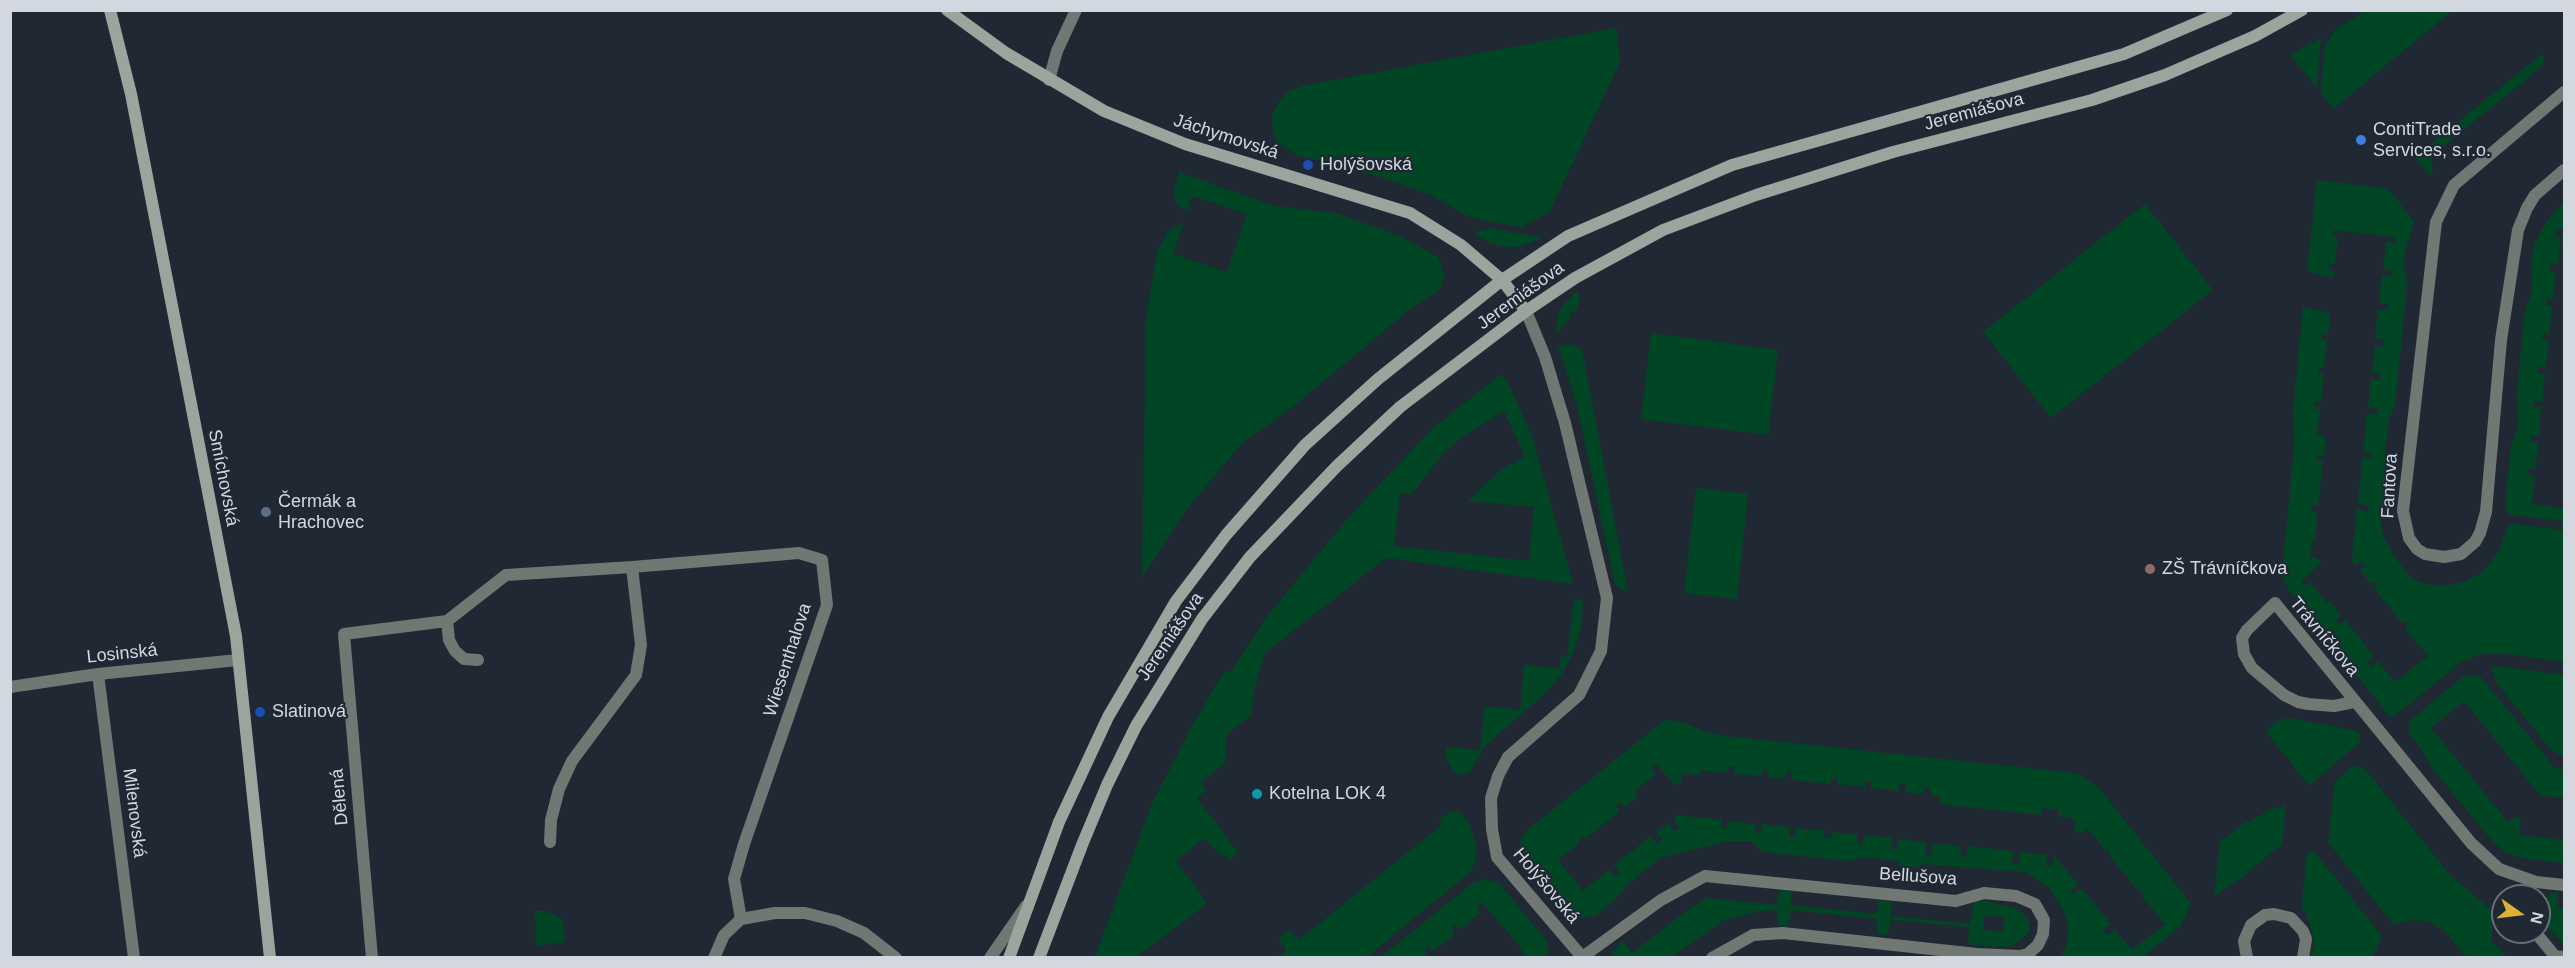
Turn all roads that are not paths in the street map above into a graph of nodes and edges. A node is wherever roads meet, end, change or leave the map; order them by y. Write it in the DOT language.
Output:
graph roads {
  1 [pos="110,10"];
  2 [pos="947,10"];
  3 [pos="1076,10"];
  4 [pos="2227,10"];
  5 [pos="2302,10"];
  6 [pos="1049,80"];
  7 [pos="2565,92"];
  8 [pos="2565,170"];
  9 [pos="1502,280"];
  10 [pos="1526,311"];
  11 [pos="632,567"];
  12 [pos="447,621"];
  13 [pos="238,660"];
  14 [pos="478,660"];
  15 [pos="98,674"];
  16 [pos="10,687"];
  17 [pos="2354,702"];
  18 [pos="550,842"];
  19 [pos="2536,882"];
  20 [pos="2565,885"];
  21 [pos="1027,905"];
  22 [pos="741,919"];
  23 [pos="2544,944"];
  24 [pos="134,957"];
  25 [pos="270,957"];
  26 [pos="372,957"];
  27 [pos="714,957"];
  28 [pos="896,957"];
  29 [pos="990,957"];
  30 [pos="1009,957"];
  31 [pos="1039,957"];
  32 [pos="1582,957"];
  33 [pos="1712,957"];
  34 [pos="2247,957"];
  35 [pos="2303,957"];
  36 [pos="2565,957"];
  1 -- 13 [label="main road, Smíchovská"];
  2 -- 6 [label="main road, Jáchymovská"];
  3 -- 6 [label="street"];
  4 -- 9 [label="main road, Jeremiášova"];
  5 -- 10 [label="main road, Jeremiášova"];
  6 -- 9 [label="main road, Jáchymovská"];
  7 -- 8 [label="street, Fantova"];
  9 -- 10 [label="main road, Jáchymovská"];
  9 -- 21 [label="main road, Jeremiášova"];
  10 -- 31 [label="main road, Jeremiášova"];
  10 -- 32 [label="street, Holýšovská"];
  11 -- 12 [label="street, Wiesenthalova"];
  11 -- 18 [label="street"];
  11 -- 22 [label="street, Wiesenthalova"];
  12 -- 14 [label="street"];
  12 -- 26 [label="street, Dělená"];
  13 -- 15 [label="street, Losinská"];
  13 -- 25 [label="main road, Smíchovská"];
  15 -- 16 [label="street, Losinská"];
  15 -- 24 [label="street, Milenovská"];
  17 -- 17 [label="street, Trávníčkova"];
  17 -- 19 [label="street, Trávníčkova"];
  19 -- 20 [label="street, Trávníčkova"];
  21 -- 29 [label="street"];
  21 -- 30 [label="main road, Jeremiášova"];
  22 -- 27 [label="street"];
  22 -- 28 [label="street"];
  23 -- 36 [label="street"];
  32 -- 33 [label="street, Bellušova"];
  34 -- 35 [label="street"];
}
